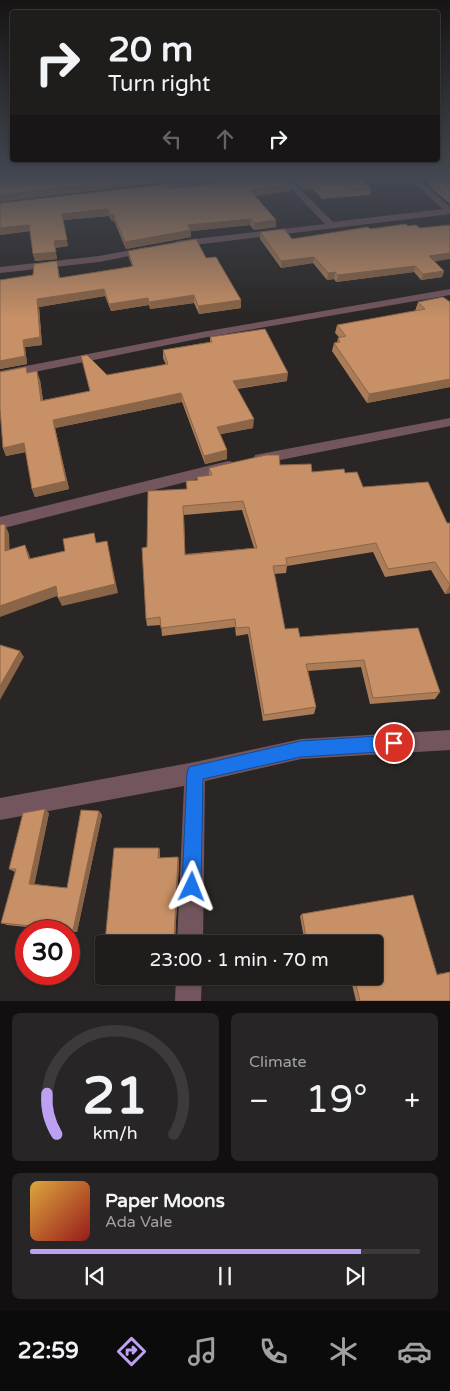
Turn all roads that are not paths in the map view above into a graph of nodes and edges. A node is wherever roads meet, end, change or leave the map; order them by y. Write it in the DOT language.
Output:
graph roads {
  1 [pos="325,225"];
  2 [pos="0,270"];
  3 [pos="450,292"];
  4 [pos="0,375"];
  5 [pos="450,422"];
  6 [pos="0,523"];
  7 [pos="450,740"];
  8 [pos="195,773"];
  9 [pos="0,809"];
  10 [pos="190,935"];
  11 [pos="189,985"];
  12 [pos="188,1001"];
  1 -- 2 [label="street"];
  3 -- 4 [label="street"];
  5 -- 6 [label="street"];
  7 -- 8 [label="street"];
  8 -- 9 [label="street"];
  8 -- 10 [label="street"];
  11 -- 12 [label="street"];
}
